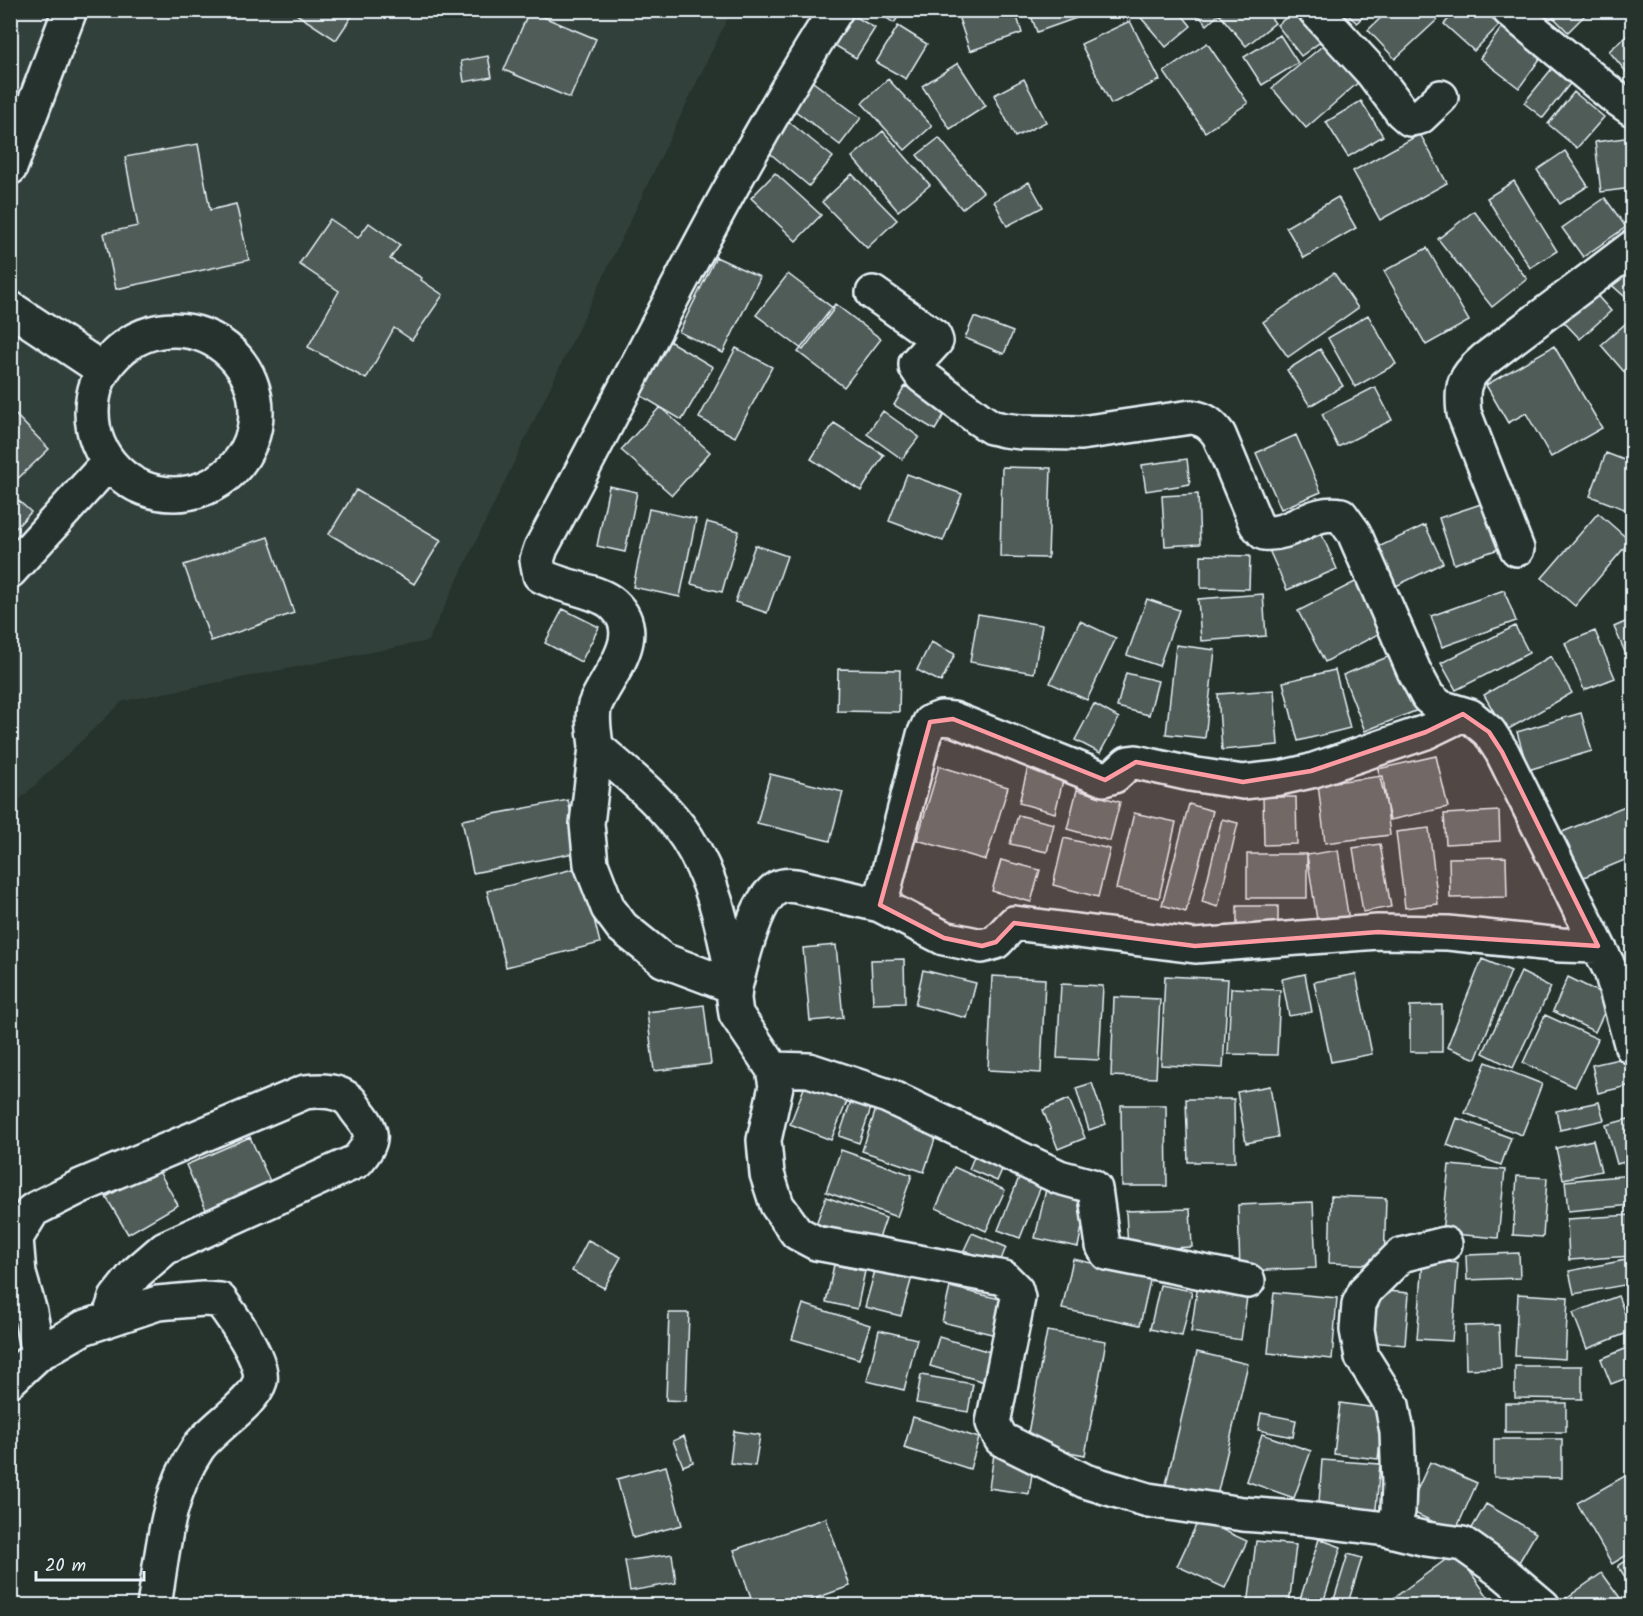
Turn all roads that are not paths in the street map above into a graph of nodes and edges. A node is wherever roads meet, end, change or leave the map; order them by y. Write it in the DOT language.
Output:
graph roads {
  1 [pos="70,10"];
  2 [pos="836,10"];
  3 [pos="1315,10"];
  4 [pos="1509,10"];
  5 [pos="1441,97"];
  6 [pos="1632,109"];
  7 [pos="10,168"];
  8 [pos="1632,248"];
  9 [pos="873,293"];
  10 [pos="10,308"];
  11 [pos="102,369"];
  12 [pos="108,463"];
  13 [pos="1517,549"];
  14 [pos="10,571"];
  15 [pos="1463,714"];
  16 [pos="596,747"];
  17 [pos="880,905"];
  18 [pos="1598,946"];
  19 [pos="735,987"];
  20 [pos="1632,1047"];
  21 [pos="773,1069"];
  22 [pos="1445,1244"];
  23 [pos="1248,1281"];
  24 [pos="109,1319"];
  25 [pos="38,1354"];
  26 [pos="10,1380"];
  27 [pos="1386,1529"];
  28 [pos="154,1605"];
  29 [pos="1543,1605"];
  1 -- 7 [label="street"];
  2 -- 16 [label="street"];
  3 -- 5 [label="street"];
  4 -- 6 [label="street"];
  8 -- 13 [label="street"];
  9 -- 15 [label="street"];
  10 -- 11 [label="street"];
  11 -- 12 [label="street"];
  11 -- 12 [label="street"];
  12 -- 14 [label="street"];
  15 -- 17 [label="street"];
  15 -- 18 [label="street"];
  16 -- 19 [label="street"];
  16 -- 19 [label="street"];
  17 -- 18 [label="street"];
  17 -- 19 [label="street"];
  18 -- 20 [label="street"];
  19 -- 21 [label="street"];
  21 -- 23 [label="street"];
  21 -- 27 [label="street"];
  22 -- 27 [label="street"];
  24 -- 25 [label="street"];
  24 -- 25 [label="street"];
  24 -- 28 [label="street"];
  25 -- 26 [label="street"];
  27 -- 29 [label="street"];
}
